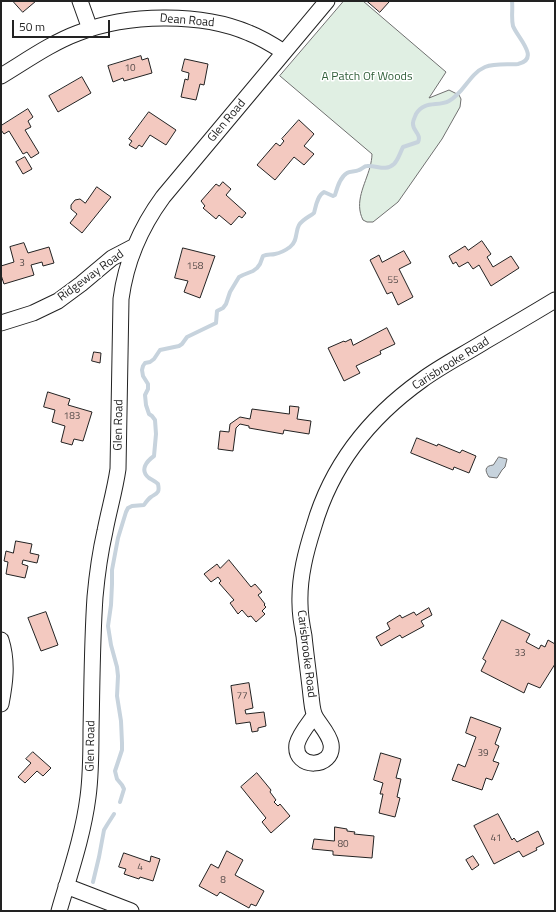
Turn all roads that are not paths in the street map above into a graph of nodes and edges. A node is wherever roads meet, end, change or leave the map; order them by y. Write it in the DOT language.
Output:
graph roads {
  1 [pos="80,1"];
  2 [pos="327,1"];
  3 [pos="90,29"];
  4 [pos="284,52"];
  5 [pos="1,76"];
  6 [pos="135,246"];
  7 [pos="555,300"];
  8 [pos="1,323"];
  9 [pos="1,640"];
  10 [pos="1,704"];
  11 [pos="314,716"];
  12 [pos="66,886"];
  13 [pos="59,911"];
  14 [pos="131,911"];
  1 -- 3 [label="street"];
  2 -- 4 [label="street, Glen Road"];
  3 -- 4 [label="street, Dean Road"];
  3 -- 5 [label="street, Dean Road"];
  4 -- 6 [label="street, Glen Road"];
  6 -- 8 [label="street, Ridgeway Road"];
  6 -- 12 [label="street, Glen Road"];
  7 -- 11 [label="street, Carisbrooke Road"];
  9 -- 10 [label="street"];
  12 -- 13 [label="street, Glen Road"];
  12 -- 14 [label="street"];
}
